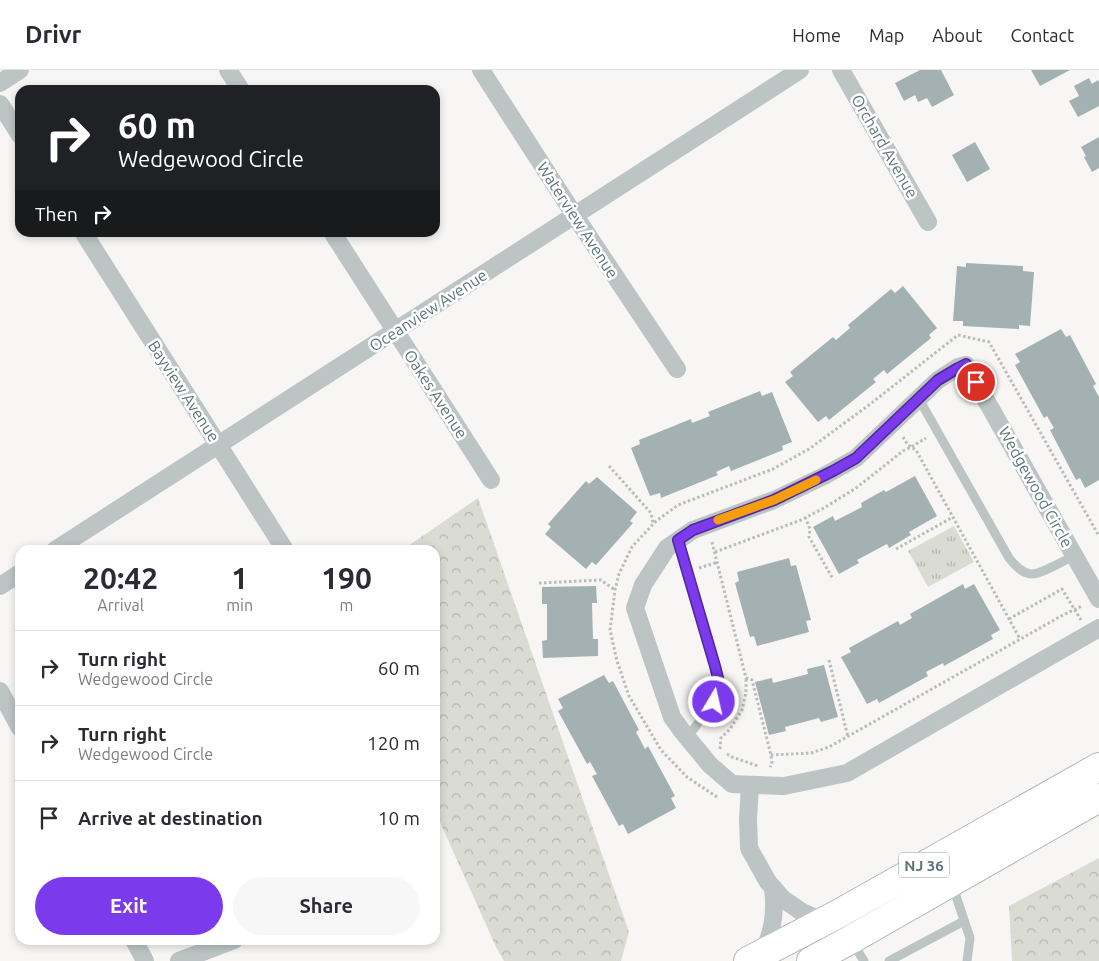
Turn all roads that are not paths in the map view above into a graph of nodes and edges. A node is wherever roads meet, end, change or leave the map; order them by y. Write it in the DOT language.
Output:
graph roads {
  1 [pos="20,70"];
  2 [pos="228,70"];
  3 [pos="480,70"];
  4 [pos="800,70"];
  5 [pos="841,70"];
  6 [pos="0,83"];
  7 [pos="238,85"];
  8 [pos="0,104"];
  9 [pos="15,127"];
  10 [pos="575,216"];
  11 [pos="928,222"];
  12 [pos="85,237"];
  13 [pos="335,237"];
  14 [pos="395,331"];
  15 [pos="678,369"];
  16 [pos="919,399"];
  17 [pos="219,445"];
  18 [pos="491,480"];
  19 [pos="678,540"];
  20 [pos="63,545"];
  21 [pos="282,545"];
  22 [pos="1074,556"];
  23 [pos="15,576"];
  24 [pos="0,586"];
  25 [pos="1094,601"];
  26 [pos="1091,626"];
  27 [pos="0,691"];
  28 [pos="15,719"];
  29 [pos="687,738"];
  30 [pos="1099,767"];
  31 [pos="750,785"];
  32 [pos="1099,798"];
  33 [pos="952,882"];
  34 [pos="773,888"];
  35 [pos="823,921"];
  36 [pos="964,921"];
  37 [pos="137,945"];
  38 [pos="221,945"];
  39 [pos="857,950"];
  40 [pos="755,957"];
  41 [pos="145,961"];
  42 [pos="179,961"];
  43 [pos="811,961"];
  44 [pos="888,961"];
  45 [pos="967,961"];
  1 -- 6 [label="street"];
  2 -- 7 [label="street"];
  3 -- 10 [label="street, Waterview Avenue"];
  4 -- 10 [label="street, Oceanview Avenue"];
  5 -- 11 [label="street, Orchard Avenue"];
  8 -- 9 [label="street"];
  10 -- 14 [label="street, Oceanview Avenue"];
  10 -- 15 [label="street, Waterview Avenue"];
  12 -- 17 [label="street, Bayview Avenue"];
  13 -- 14 [label="street, Oakes Avenue"];
  14 -- 17 [label="street, Oceanview Avenue"];
  14 -- 18 [label="street, Oakes Avenue"];
  16 -- 19 [label="street, Wedgewood Circle"];
  16 -- 22 [label="lane"];
  16 -- 22 [label="street, Wedgewood Circle"];
  17 -- 20 [label="street, Oceanview Avenue"];
  17 -- 21 [label="street, Bayview Avenue"];
  19 -- 29 [label="lane"];
  19 -- 29 [label="street, Wedgewood Circle"];
  22 -- 25 [label="street, Wedgewood Circle"];
  23 -- 24 [label="street"];
  26 -- 31 [label="street, Wedgewood Circle"];
  27 -- 28 [label="street"];
  29 -- 31 [label="street, Wedgewood Circle"];
  30 -- 35 [label="highway, NJ 36"];
  31 -- 34 [label="street"];
  32 -- 33 [label="highway, NJ 36"];
  33 -- 36 [label="lane"];
  33 -- 39 [label="highway, NJ 36"];
  34 -- 35 [label="street"];
  34 -- 40 [label="street"];
  35 -- 40 [label="highway, NJ 36"];
  36 -- 44 [label="lane"];
  36 -- 45 [label="lane"];
  37 -- 41 [label="street"];
  38 -- 42 [label="street"];
  39 -- 43 [label="highway, NJ 36"];
}
